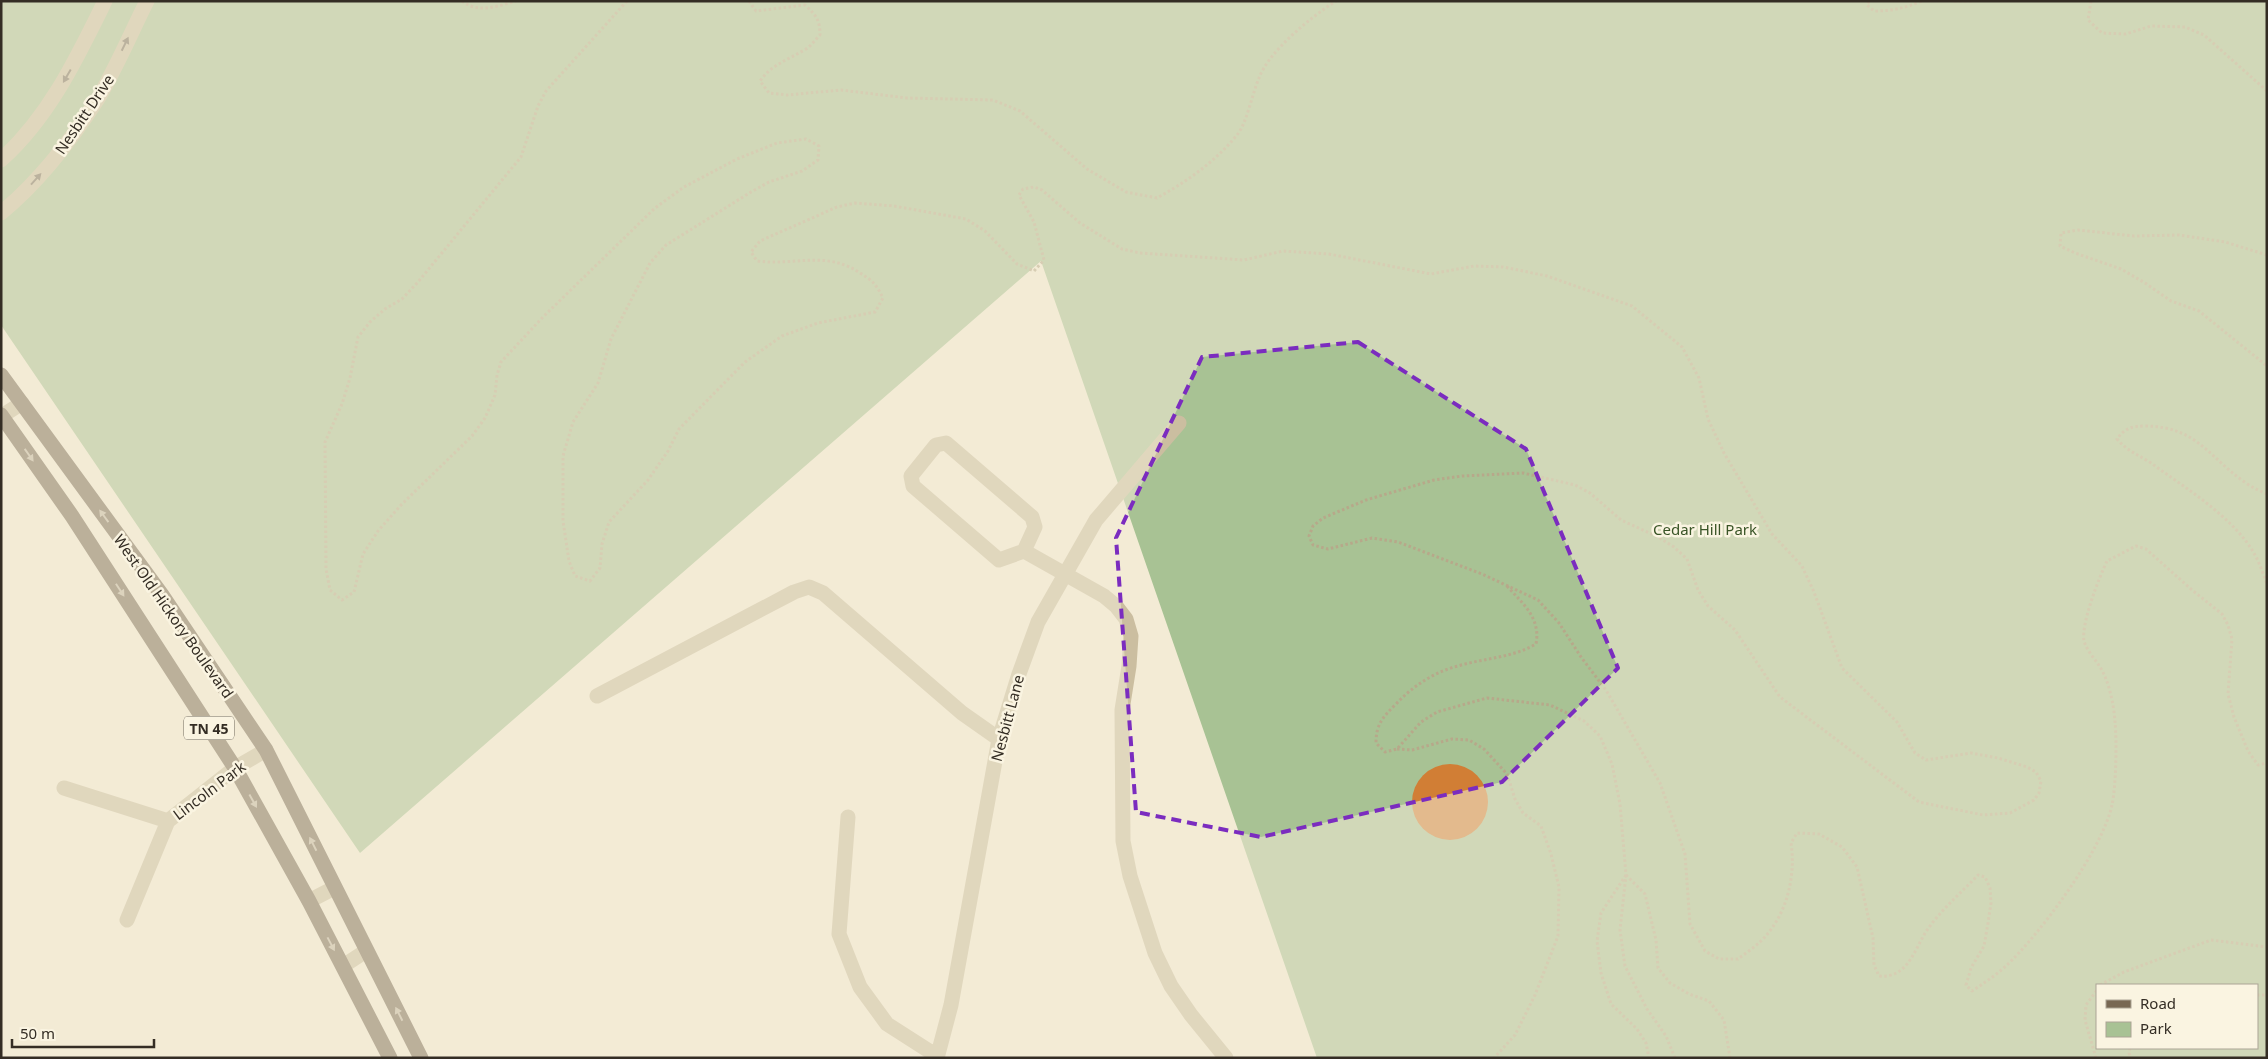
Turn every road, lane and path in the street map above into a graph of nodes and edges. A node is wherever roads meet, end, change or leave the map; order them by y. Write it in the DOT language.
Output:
graph roads {
  1 [pos="105,1"];
  2 [pos="147,1"];
  3 [pos="462,1"];
  4 [pos="516,1"];
  5 [pos="627,1"];
  6 [pos="749,1"];
  7 [pos="1336,1"];
  8 [pos="1868,1"];
  9 [pos="1922,1"];
  10 [pos="1954,1"];
  11 [pos="1973,1"];
  12 [pos="2092,1"];
  13 [pos="2267,91"];
  14 [pos="1,160"];
  15 [pos="1,213"];
  16 [pos="2267,255"];
  17 [pos="2267,366"];
  18 [pos="1,375"];
  19 [pos="22,403"];
  20 [pos="2,415"];
  21 [pos="1179,423"];
  22 [pos="2267,494"];
  23 [pos="1024,551"];
  24 [pos="1064,574"];
  25 [pos="1505,584"];
  26 [pos="2267,584"];
  27 [pos="597,696"];
  28 [pos="999,739"];
  29 [pos="1397,749"];
  30 [pos="266,750"];
  31 [pos="2267,763"];
  32 [pos="235,768"];
  33 [pos="64,788"];
  34 [pos="848,817"];
  35 [pos="168,821"];
  36 [pos="1626,875"];
  37 [pos="334,888"];
  38 [pos="309,901"];
  39 [pos="127,920"];
  40 [pos="2267,947"];
  41 [pos="366,951"];
  42 [pos="343,966"];
  43 [pos="2102,984"];
  44 [pos="2096,991"];
  45 [pos="937,1057"];
  46 [pos="390,1058"];
  47 [pos="421,1058"];
  48 [pos="1226,1058"];
  49 [pos="1494,1058"];
  50 [pos="1649,1058"];
  51 [pos="1675,1058"];
  52 [pos="1730,1058"];
  53 [pos="2096,1058"];
  1 -- 14 [label="street, one-way"];
  15 -- 2 [label="street, Nesbitt Drive, one-way"];
  3 -- 4 [label="path"];
  5 -- 25 [label="path"];
  6 -- 7 [label="path"];
  8 -- 9 [label="path"];
  10 -- 11 [label="path"];
  12 -- 13 [label="path"];
  16 -- 17 [label="path"];
  18 -- 19 [label="main road, West Old Hickory Boulevard / TN 45"];
  19 -- 20 [label="street"];
  30 -- 19 [label="main road, West Old Hickory Boulevard / TN 45, one-way"];
  20 -- 32 [label="main road, West Old Hickory Boulevard / TN 45, one-way"];
  21 -- 24 [label="street, Nesbitt Lane"];
  22 -- 26 [label="path"];
  23 -- 23 [label="street"];
  23 -- 24 [label="street"];
  24 -- 28 [label="street, Nesbitt Lane"];
  24 -- 48 [label="street"];
  25 -- 29 [label="path"];
  25 -- 31 [label="path"];
  27 -- 28 [label="street"];
  28 -- 45 [label="street, Nesbitt Lane"];
  29 -- 36 [label="path"];
  29 -- 49 [label="path"];
  30 -- 32 [label="street, Lincoln Park"];
  37 -- 30 [label="main road, West Old Hickory Boulevard / TN 45, one-way"];
  32 -- 35 [label="street, Lincoln Park"];
  32 -- 38 [label="main road, West Old Hickory Boulevard / TN 45, one-way"];
  33 -- 35 [label="street"];
  34 -- 45 [label="street"];
  35 -- 39 [label="street, Lincoln Park"];
  36 -- 50 [label="path"];
  36 -- 51 [label="path"];
  36 -- 52 [label="path"];
  37 -- 38 [label="street"];
  37 -- 41 [label="main road, West Old Hickory Boulevard / TN 45"];
  38 -- 42 [label="main road, West Old Hickory Boulevard / TN 45, one-way"];
  40 -- 43 [label="path"];
  41 -- 42 [label="street"];
  47 -- 41 [label="main road, West Old Hickory Boulevard / TN 45, one-way"];
  42 -- 46 [label="main road, West Old Hickory Boulevard / TN 45"];
  44 -- 53 [label="path"];
}
